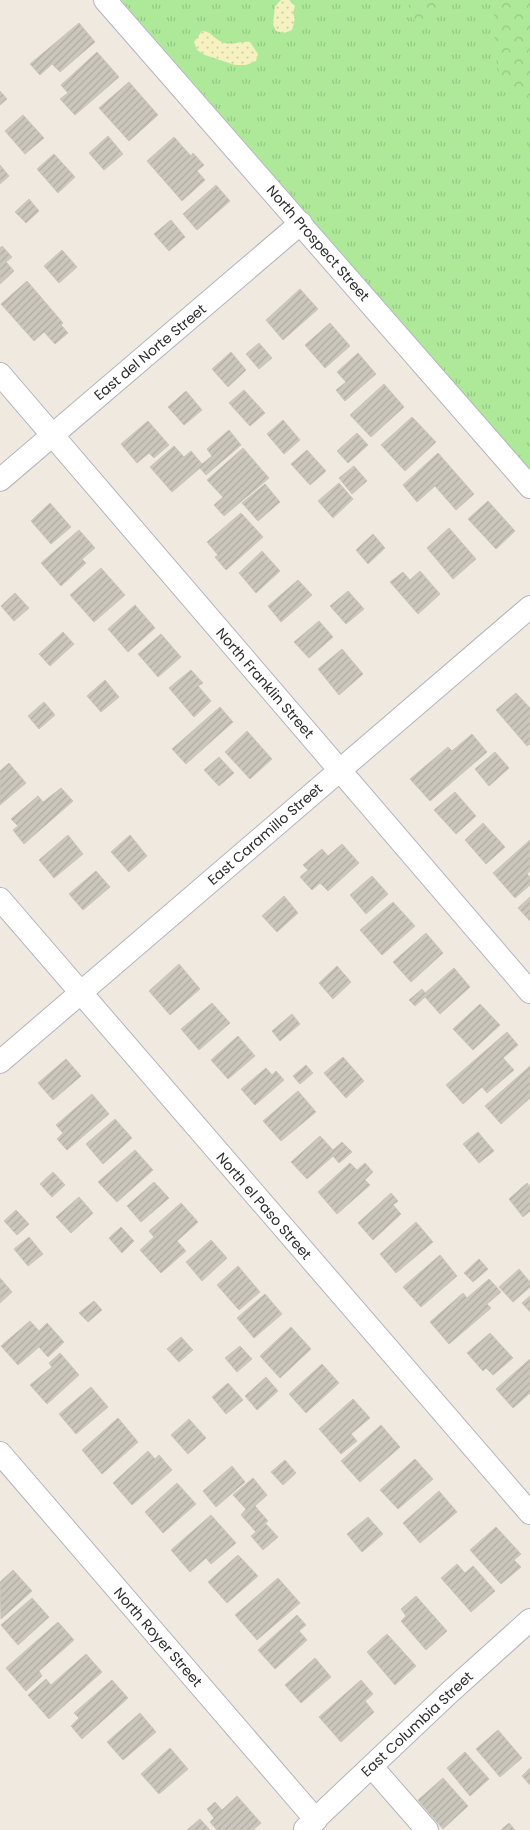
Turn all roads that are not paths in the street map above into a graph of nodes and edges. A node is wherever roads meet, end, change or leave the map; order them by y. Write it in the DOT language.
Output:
graph roads {
  1 [pos="105,0"];
  2 [pos="301,224"];
  3 [pos="0,374"];
  4 [pos="52,435"];
  5 [pos="0,480"];
  6 [pos="530,487"];
  7 [pos="530,607"];
  8 [pos="339,769"];
  9 [pos="0,899"];
  10 [pos="530,992"];
  11 [pos="80,993"];
  12 [pos="0,1062"];
  13 [pos="0,1453"];
  14 [pos="530,1514"];
  15 [pos="530,1620"];
  16 [pos="372,1767"];
  17 [pos="310,1825"];
  18 [pos="427,1830"];
  1 -- 2 [label="street, North Prospect Street"];
  2 -- 4 [label="street, East del Norte Street"];
  2 -- 6 [label="street, North Prospect Street"];
  3 -- 4 [label="street, North Franklin Street"];
  4 -- 5 [label="street, East del Norte Street"];
  4 -- 8 [label="street, North Franklin Street"];
  7 -- 8 [label="street, East Caramillo Street"];
  8 -- 10 [label="street, North Franklin Street"];
  8 -- 11 [label="street, East Caramillo Street"];
  9 -- 11 [label="street, North el Paso Street"];
  11 -- 12 [label="street, East Caramillo Street"];
  11 -- 14 [label="street, North el Paso Street"];
  13 -- 17 [label="street, North Royer Street"];
  15 -- 16 [label="street, East Columbia Street"];
  16 -- 17 [label="street, East Columbia Street"];
  16 -- 18 [label="street"];
}
